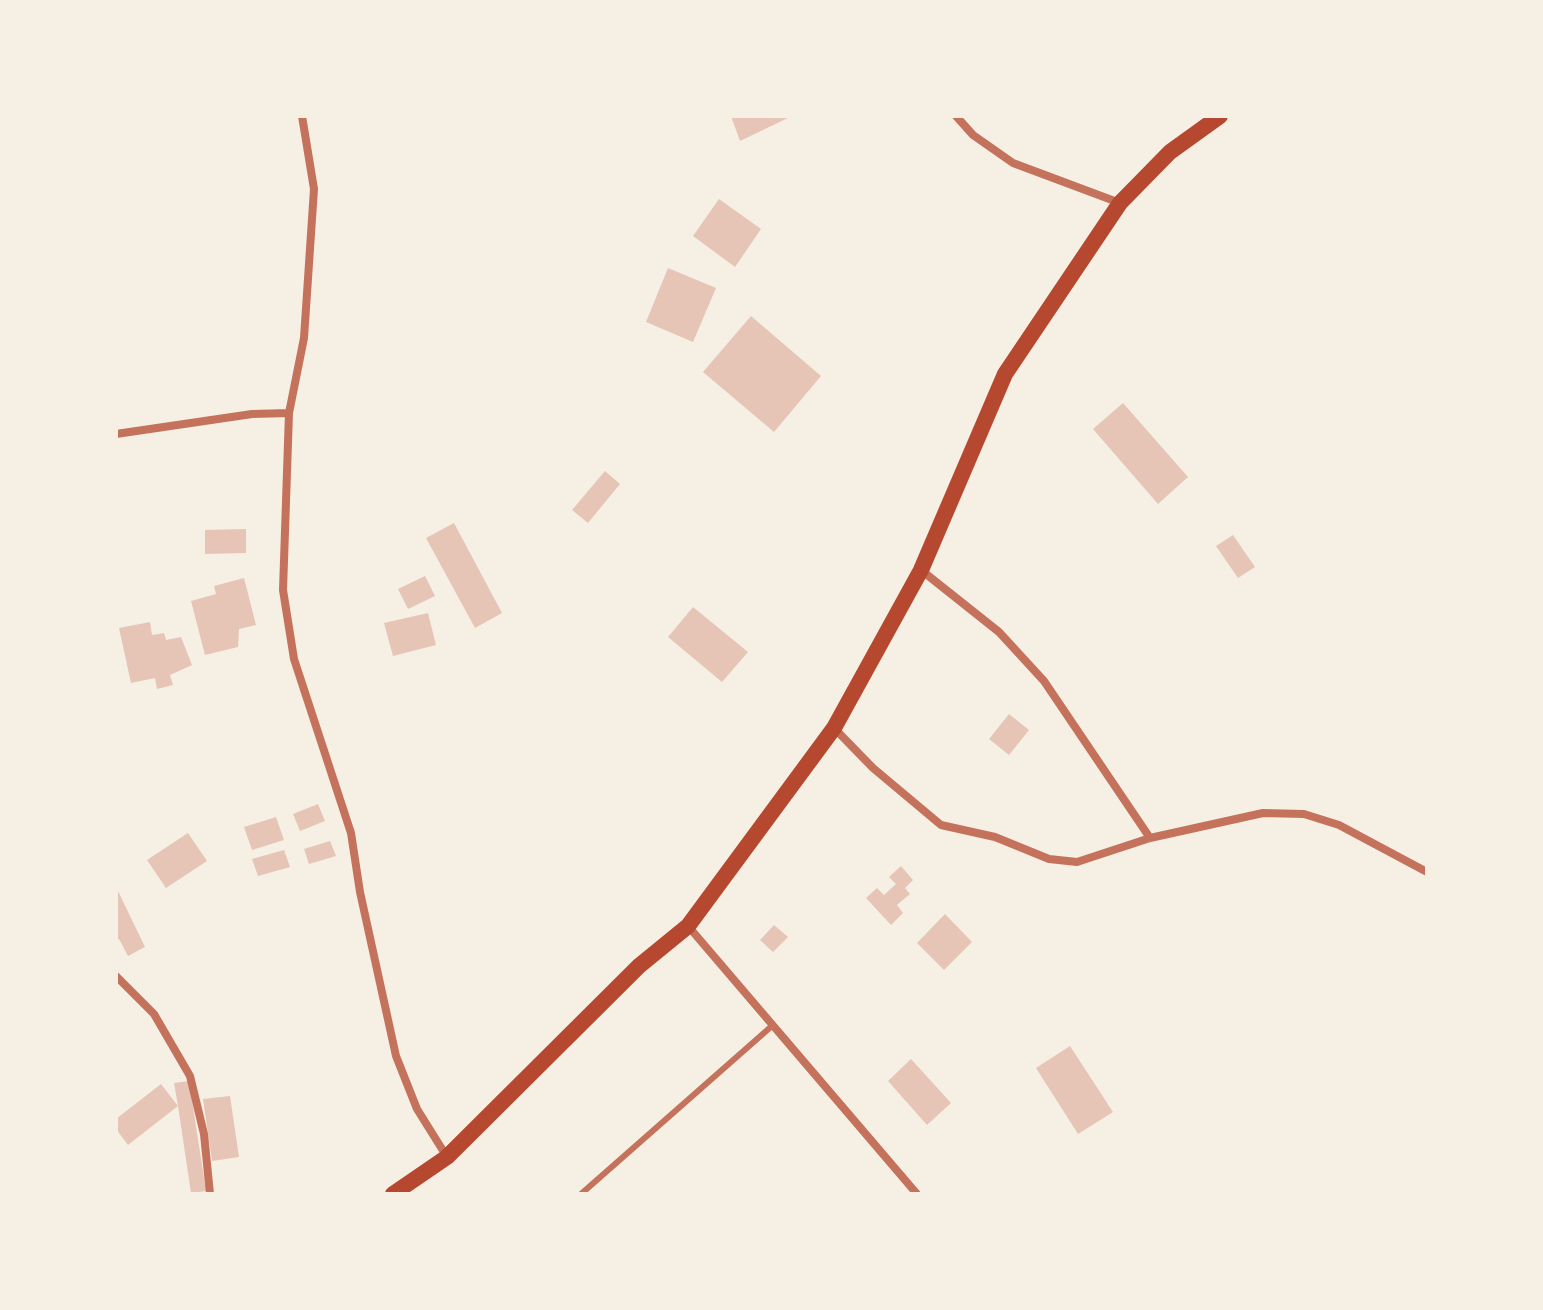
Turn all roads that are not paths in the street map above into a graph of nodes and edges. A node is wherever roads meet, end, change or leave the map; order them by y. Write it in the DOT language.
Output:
graph roads {
  1 [pos="302,116"];
  2 [pos="956,116"];
  3 [pos="1220,116"];
  4 [pos="1120,203"];
  5 [pos="289,413"];
  6 [pos="116,434"];
  7 [pos="921,570"];
  8 [pos="834,728"];
  9 [pos="1150,838"];
  10 [pos="1427,872"];
  11 [pos="688,926"];
  12 [pos="116,976"];
  13 [pos="773,1025"];
  14 [pos="447,1157"];
  15 [pos="398,1193"];
  16 [pos="210,1194"];
  17 [pos="581,1194"];
  18 [pos="917,1194"];
  1 -- 5 [label="street"];
  2 -- 4 [label="street"];
  3 -- 4 [label="main road"];
  4 -- 7 [label="main road"];
  5 -- 6 [label="street"];
  5 -- 14 [label="street"];
  7 -- 8 [label="main road"];
  7 -- 9 [label="street"];
  8 -- 9 [label="street"];
  8 -- 11 [label="main road"];
  9 -- 10 [label="street"];
  11 -- 13 [label="street"];
  11 -- 14 [label="main road"];
  12 -- 16 [label="street"];
  13 -- 17 [label="lane"];
  13 -- 18 [label="street"];
  14 -- 15 [label="main road"];
}
